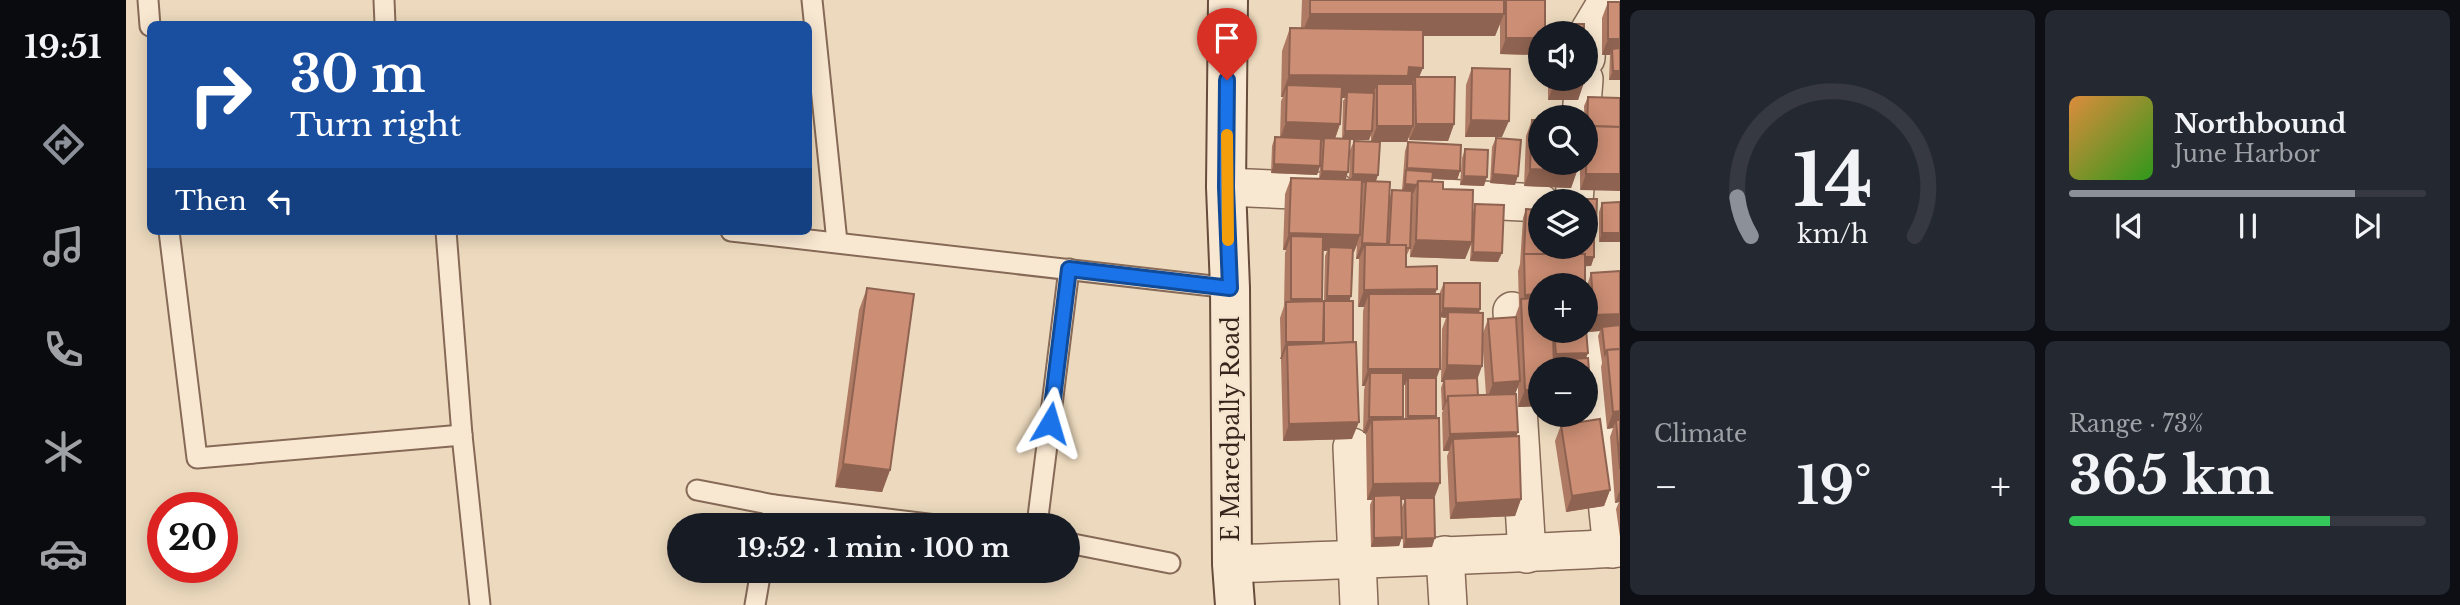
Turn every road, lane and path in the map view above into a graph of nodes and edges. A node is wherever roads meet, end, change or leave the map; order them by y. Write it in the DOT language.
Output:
graph roads {
  1 [pos="148,0"];
  2 [pos="384,0"];
  3 [pos="811,0"];
  4 [pos="1228,0"];
  5 [pos="1608,0"];
  6 [pos="150,21"];
  7 [pos="385,21"];
  8 [pos="1595,21"];
  9 [pos="1226,187"];
  10 [pos="1528,201"];
  11 [pos="169,235"];
  12 [pos="446,235"];
  13 [pos="767,235"];
  14 [pos="838,243"];
  15 [pos="1069,269"];
  16 [pos="1230,288"];
  17 [pos="1512,311"];
  18 [pos="1591,343"];
  19 [pos="462,435"];
  20 [pos="1352,447"];
  21 [pos="697,491"];
  22 [pos="774,505"];
  23 [pos="772,513"];
  24 [pos="839,513"];
  25 [pos="1038,513"];
  26 [pos="1080,545"];
  27 [pos="1616,548"];
  28 [pos="1527,554"];
  29 [pos="1445,555"];
  30 [pos="1357,559"];
  31 [pos="1170,563"];
  32 [pos="1232,564"];
  33 [pos="759,583"];
  34 [pos="480,605"];
  35 [pos="755,605"];
  36 [pos="1236,605"];
  37 [pos="1359,605"];
  38 [pos="1448,605"];
  1 -- 6 [label="lane"];
  2 -- 7 [label="lane"];
  3 -- 14 [label="lane"];
  4 -- 9 [label="main road, E Maredpally Road"];
  5 -- 8 [label="street"];
  9 -- 10 [label="street"];
  9 -- 16 [label="main road, E Maredpally Road"];
  11 -- 19 [label="lane"];
  12 -- 19 [label="lane"];
  13 -- 14 [label="lane"];
  14 -- 15 [label="lane"];
  15 -- 16 [label="lane"];
  15 -- 25 [label="lane"];
  16 -- 32 [label="main road, E Maredpally Road"];
  17 -- 28 [label="street"];
  18 -- 27 [label="street"];
  19 -- 34 [label="lane"];
  20 -- 30 [label="street"];
  21 -- 22 [label="lane"];
  22 -- 23 [label="lane"];
  22 -- 24 [label="lane"];
  26 -- 31 [label="lane"];
  27 -- 28 [label="street"];
  28 -- 29 [label="street"];
  29 -- 30 [label="street"];
  29 -- 38 [label="street"];
  30 -- 32 [label="street"];
  30 -- 37 [label="street"];
  32 -- 36 [label="main road, E Maredpally Road"];
  33 -- 35 [label="lane"];
}
